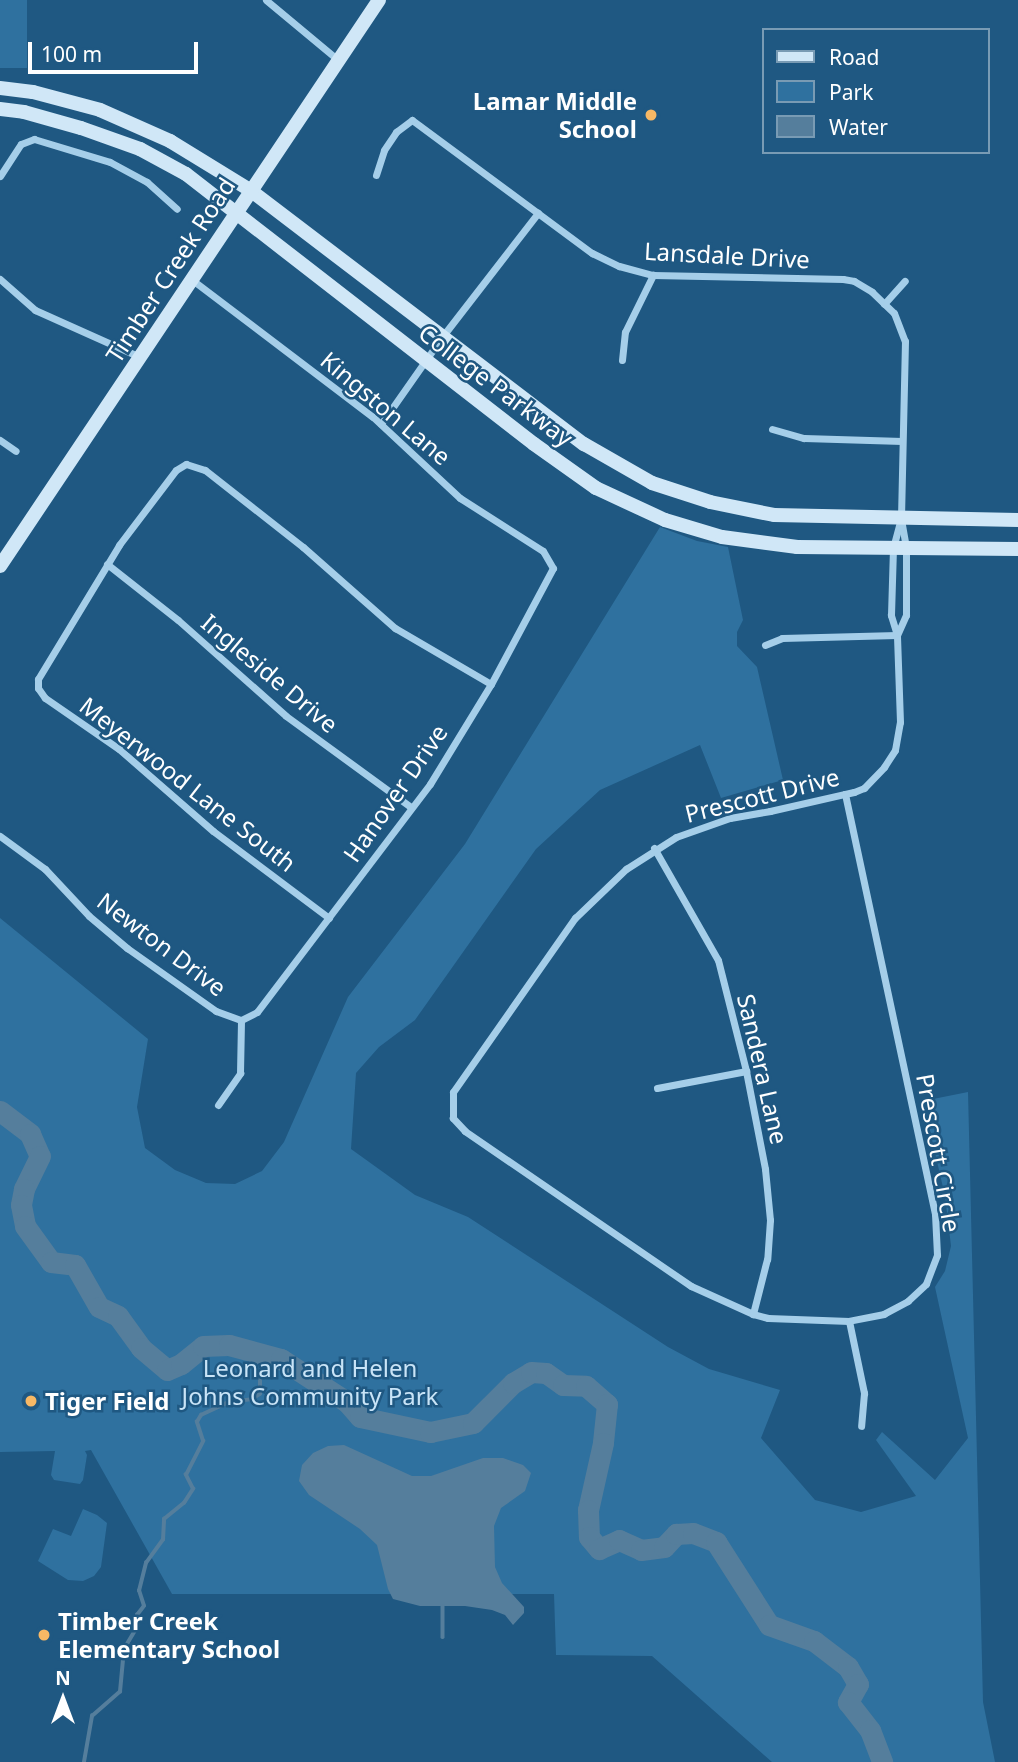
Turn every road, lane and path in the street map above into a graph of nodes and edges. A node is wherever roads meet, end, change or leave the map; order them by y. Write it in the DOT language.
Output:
graph roads {
  1 [pos="266,0"];
  2 [pos="379,0"];
  3 [pos="338,61"];
  4 [pos="0,88"];
  5 [pos="0,109"];
  6 [pos="376,175"];
  7 [pos="0,176"];
  8 [pos="250,190"];
  9 [pos="177,209"];
  10 [pos="235,213"];
  11 [pos="538,214"];
  12 [pos="653,275"];
  13 [pos="0,279"];
  14 [pos="191,279"];
  15 [pos="905,281"];
  16 [pos="3,290"];
  17 [pos="884,304"];
  18 [pos="442,337"];
  19 [pos="140,357"];
  20 [pos="622,360"];
  21 [pos="426,361"];
  22 [pos="381,424"];
  23 [pos="772,429"];
  24 [pos="0,440"];
  25 [pos="902,441"];
  26 [pos="16,451"];
  27 [pos="901,519"];
  28 [pos="1018,520"];
  29 [pos="900,548"];
  30 [pos="1018,549"];
  31 [pos="107,564"];
  32 [pos="0,565"];
  33 [pos="552,568"];
  34 [pos="897,635"];
  35 [pos="765,645"];
  36 [pos="491,684"];
  37 [pos="845,794"];
  38 [pos="411,807"];
  39 [pos="0,836"];
  40 [pos="654,848"];
  41 [pos="329,918"];
  42 [pos="242,1020"];
  43 [pos="746,1071"];
  44 [pos="657,1088"];
  45 [pos="218,1105"];
  46 [pos="461,1126"];
  47 [pos="752,1314"];
  48 [pos="849,1321"];
  49 [pos="861,1426"];
  1 -- 3 [label="street"];
  2 -- 3 [label="main road, Timber Creek Road"];
  3 -- 8 [label="main road, Timber Creek Road"];
  4 -- 8 [label="main road, College Parkway"];
  5 -- 10 [label="main road, College Parkway"];
  6 -- 11 [label="street, Lansdale Drive"];
  7 -- 9 [label="street"];
  8 -- 10 [label="main road, Timber Creek Road"];
  8 -- 18 [label="main road, College Parkway"];
  10 -- 14 [label="main road, Timber Creek Road"];
  10 -- 21 [label="main road, College Parkway"];
  11 -- 12 [label="street, Lansdale Drive"];
  11 -- 18 [label="street"];
  12 -- 17 [label="street, Lansdale Drive"];
  12 -- 20 [label="street"];
  13 -- 16 [label="street"];
  14 -- 19 [label="main road, Timber Creek Road"];
  14 -- 22 [label="street, Kingston Lane"];
  15 -- 17 [label="street"];
  16 -- 19 [label="street"];
  17 -- 25 [label="street, Lansdale Drive"];
  18 -- 21 [label="street"];
  18 -- 27 [label="main road, College Parkway"];
  19 -- 32 [label="main road, Timber Creek Road"];
  21 -- 22 [label="street"];
  21 -- 29 [label="main road, College Parkway"];
  22 -- 33 [label="street, Kingston Lane"];
  23 -- 25 [label="street"];
  24 -- 26 [label="street"];
  25 -- 27 [label="street, Lansdale Drive"];
  27 -- 28 [label="main road, College Parkway"];
  27 -- 29 [label="street, Prescott Drive"];
  27 -- 29 [label="street, Prescott Drive"];
  29 -- 30 [label="main road, College Parkway"];
  29 -- 34 [label="street, Prescott Drive"];
  29 -- 34 [label="street, Prescott Drive"];
  31 -- 36 [label="street"];
  31 -- 38 [label="street, Ingleside Drive"];
  31 -- 41 [label="street, Meyerwood Lane South"];
  33 -- 36 [label="street, Hanover Drive"];
  34 -- 35 [label="street"];
  34 -- 37 [label="street, Prescott Drive"];
  36 -- 38 [label="street, Hanover Drive"];
  37 -- 40 [label="street, Prescott Drive"];
  37 -- 48 [label="street, Prescott Circle"];
  38 -- 41 [label="street, Hanover Drive"];
  39 -- 42 [label="street, Newton Drive"];
  40 -- 43 [label="street, Sandera Lane"];
  40 -- 46 [label="street, Prescott Drive"];
  41 -- 42 [label="street, Hanover Drive"];
  42 -- 45 [label="street"];
  43 -- 44 [label="street"];
  43 -- 47 [label="street, Sandera Lane"];
  46 -- 47 [label="street, Prescott Circle"];
  47 -- 48 [label="street, Prescott Circle"];
  48 -- 49 [label="street"];
}
